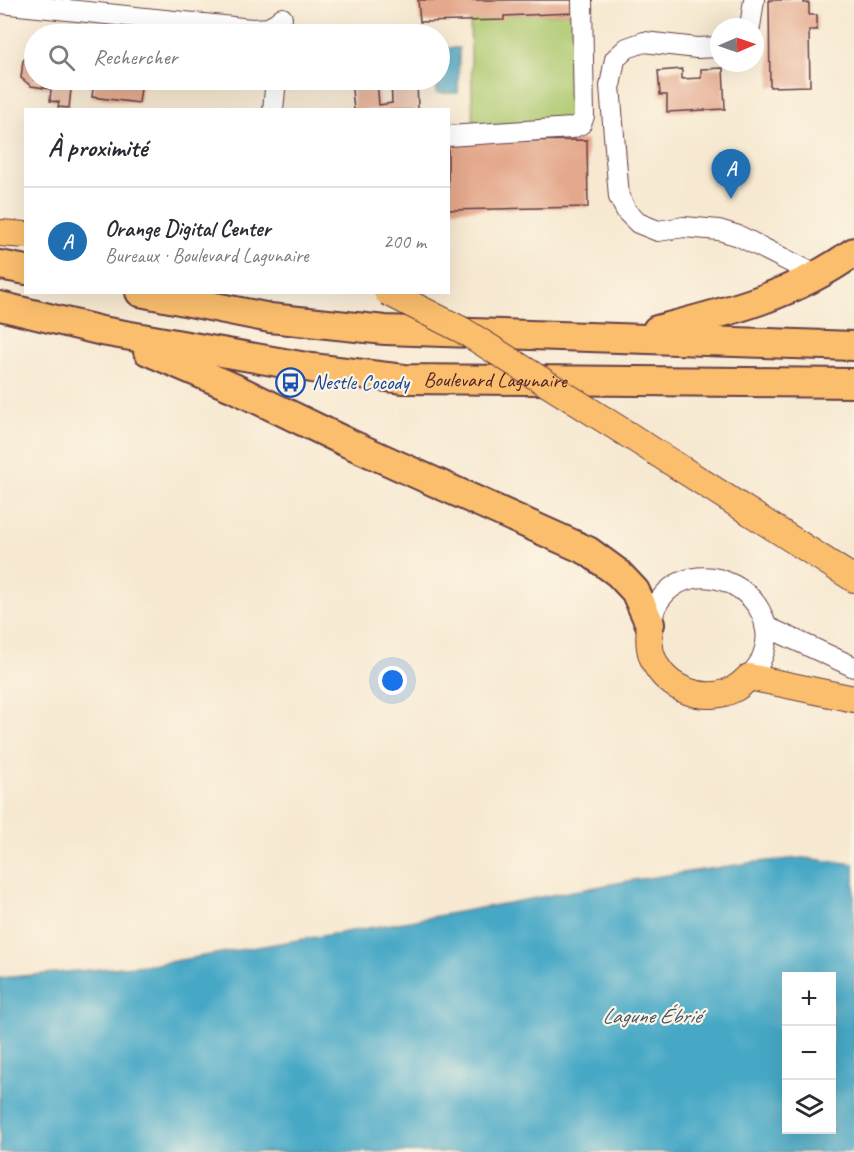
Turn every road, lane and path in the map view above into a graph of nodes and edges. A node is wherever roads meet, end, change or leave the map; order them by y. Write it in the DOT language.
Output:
graph roads {
  1 [pos="582,0"];
  2 [pos="754,0"];
  3 [pos="0,3"];
  4 [pos="751,18"];
  5 [pos="204,24"];
  6 [pos="710,47"];
  7 [pos="275,90"];
  8 [pos="273,108"];
  9 [pos="450,136"];
  10 [pos="0,233"];
  11 [pos="24,235"];
  12 [pos="854,252"];
  13 [pos="0,265"];
  14 [pos="24,270"];
  15 [pos="818,276"];
  16 [pos="150,294"];
  17 [pos="391,294"];
  18 [pos="0,306"];
  19 [pos="102,331"];
  20 [pos="633,337"];
  21 [pos="854,346"];
  22 [pos="854,382"];
  23 [pos="854,579"];
  24 [pos="650,624"];
  25 [pos="765,626"];
  26 [pos="854,667"];
  27 [pos="749,677"];
  28 [pos="854,699"];
  1 -- 9 [label="street"];
  2 -- 4 [label="street"];
  3 -- 5 [label="street"];
  6 -- 15 [label="street"];
  7 -- 8 [label="street"];
  10 -- 11 [label="main road"];
  12 -- 15 [label="highway"];
  13 -- 14 [label="highway"];
  15 -- 20 [label="highway"];
  16 -- 20 [label="highway"];
  17 -- 23 [label="main road, bridge"];
  18 -- 19 [label="highway, Boulevard Lagunaire"];
  19 -- 22 [label="highway, Boulevard Lagunaire"];
  19 -- 24 [label="highway"];
  20 -- 21 [label="highway"];
  24 -- 25 [label="street"];
  24 -- 27 [label="main road"];
  25 -- 26 [label="street"];
  25 -- 27 [label="street"];
  27 -- 28 [label="main road"];
}
